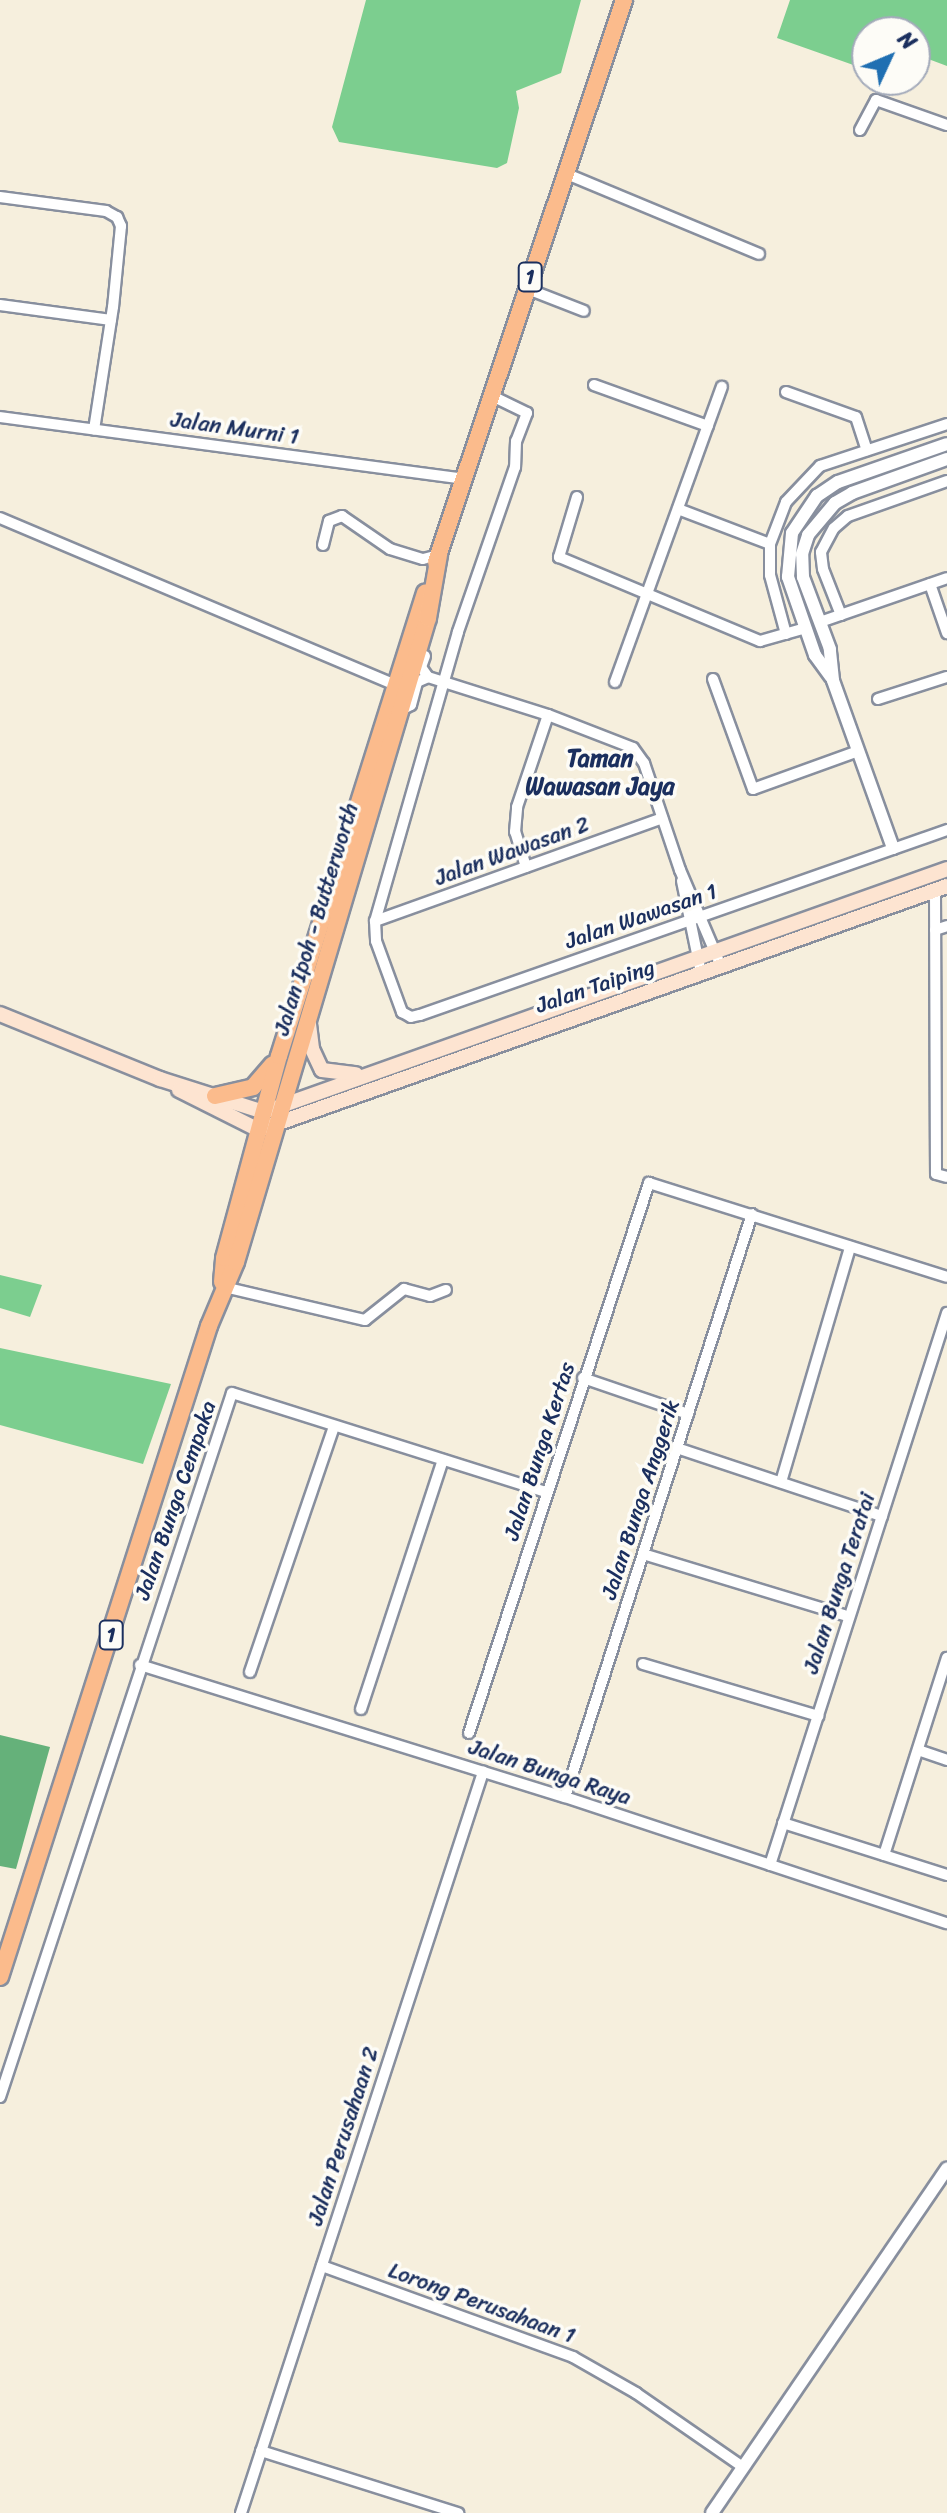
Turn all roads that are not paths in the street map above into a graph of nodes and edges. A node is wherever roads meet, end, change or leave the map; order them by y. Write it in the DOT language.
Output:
graph roads {
  1 [pos="624,0"];
  2 [pos="947,125"];
  3 [pos="860,130"];
  4 [pos="567,174"];
  5 [pos="0,197"];
  6 [pos="759,254"];
  7 [pos="525,288"];
  8 [pos="0,305"];
  9 [pos="584,311"];
  10 [pos="111,320"];
  11 [pos="594,385"];
  12 [pos="722,387"];
  13 [pos="786,392"];
  14 [pos="492,396"];
  15 [pos="0,417"];
  16 [pos="947,424"];
  17 [pos="708,426"];
  18 [pos="94,430"];
  19 [pos="947,444"];
  20 [pos="867,450"];
  21 [pos="947,459"];
  22 [pos="464,479"];
  23 [pos="947,481"];
  24 [pos="577,497"];
  25 [pos="678,509"];
  26 [pos="0,518"];
  27 [pos="770,544"];
  28 [pos="323,545"];
  29 [pos="426,557"];
  30 [pos="947,578"];
  31 [pos="930,584"];
  32 [pos="648,592"];
  33 [pos="841,615"];
  34 [pos="820,622"];
  35 [pos="806,628"];
  36 [pos="947,633"];
  37 [pos="786,634"];
  38 [pos="421,643"];
  39 [pos="428,677"];
  40 [pos="947,677"];
  41 [pos="713,679"];
  42 [pos="833,680"];
  43 [pos="443,682"];
  44 [pos="615,682"];
  45 [pos="395,685"];
  46 [pos="878,699"];
  47 [pos="401,710"];
  48 [pos="548,715"];
  49 [pos="856,752"];
  50 [pos="662,818"];
  51 [pos="947,830"];
  52 [pos="893,848"];
  53 [pos="526,867"];
  54 [pos="947,869"];
  55 [pos="680,870"];
  56 [pos="941,888"];
  57 [pos="703,916"];
  58 [pos="375,921"];
  59 [pos="688,921"];
  60 [pos="947,926"];
  61 [pos="935,930"];
  62 [pos="716,951"];
  63 [pos="697,957"];
  64 [pos="721,966"];
  65 [pos="701,973"];
  66 [pos="0,1014"];
  67 [pos="309,1024"];
  68 [pos="947,1031"];
  69 [pos="935,1035"];
  70 [pos="279,1056"];
  71 [pos="368,1075"];
  72 [pos="160,1079"];
  73 [pos="215,1096"];
  74 [pos="282,1105"];
  75 [pos="270,1118"];
  76 [pos="259,1130"];
  77 [pos="941,1175"];
  78 [pos="752,1214"];
  79 [pos="850,1247"];
  80 [pos="947,1277"];
  81 [pos="222,1289"];
  82 [pos="446,1290"];
  83 [pos="947,1313"];
  84 [pos="583,1378"];
  85 [pos="688,1414"];
  86 [pos="334,1427"];
  87 [pos="677,1448"];
  88 [pos="443,1460"];
  89 [pos="781,1482"];
  90 [pos="546,1492"];
  91 [pos="882,1516"];
  92 [pos="643,1554"];
  93 [pos="844,1615"];
  94 [pos="947,1658"];
  95 [pos="643,1664"];
  96 [pos="140,1665"];
  97 [pos="250,1672"];
  98 [pos="361,1709"];
  99 [pos="818,1716"];
  100 [pos="469,1733"];
  101 [pos="918,1750"];
  102 [pos="947,1760"];
  103 [pos="483,1772"];
  104 [pos="565,1797"];
  105 [pos="783,1823"];
  106 [pos="884,1855"];
  107 [pos="770,1865"];
  108 [pos="947,1875"];
  109 [pos="947,1923"];
  110 [pos="8,1931"];
  111 [pos="0,1977"];
  112 [pos="0,2097"];
  113 [pos="947,2168"];
  114 [pos="322,2266"];
  115 [pos="261,2451"];
  116 [pos="743,2467"];
  117 [pos="241,2513"];
  118 [pos="458,2513"];
  119 [pos="712,2513"];
  1 -- 4 [label="highway, Jalan Ipoh - Butterworth / 1"];
  2 -- 3 [label="street"];
  4 -- 6 [label="street"];
  4 -- 7 [label="highway, Jalan Ipoh - Butterworth / 1"];
  5 -- 10 [label="street"];
  7 -- 9 [label="street"];
  7 -- 14 [label="highway, Jalan Ipoh - Butterworth / 1"];
  8 -- 10 [label="street"];
  10 -- 18 [label="street"];
  11 -- 17 [label="street"];
  12 -- 17 [label="street"];
  13 -- 20 [label="street"];
  14 -- 22 [label="highway, Jalan Ipoh - Butterworth / 1"];
  14 -- 43 [label="street"];
  15 -- 18 [label="street, Jalan Murni 1"];
  16 -- 20 [label="street"];
  17 -- 25 [label="street"];
  18 -- 22 [label="street, Jalan Murni 1"];
  19 -- 35 [label="street"];
  20 -- 27 [label="street"];
  21 -- 34 [label="street"];
  22 -- 29 [label="highway, Jalan Ipoh - Butterworth / 1"];
  23 -- 33 [label="street"];
  24 -- 32 [label="street"];
  25 -- 27 [label="street"];
  25 -- 32 [label="street"];
  26 -- 45 [label="street"];
  27 -- 37 [label="street"];
  28 -- 29 [label="street"];
  29 -- 38 [label="highway, Jalan Ipoh - Butterworth / 1"];
  29 -- 45 [label="highway, Jalan Ipoh - Butterworth / 1"];
  30 -- 31 [label="street"];
  31 -- 33 [label="street"];
  31 -- 36 [label="street"];
  32 -- 37 [label="street"];
  32 -- 44 [label="street"];
  33 -- 34 [label="street"];
  34 -- 42 [label="street"];
  35 -- 37 [label="street"];
  35 -- 42 [label="street"];
  38 -- 39 [label="street"];
  38 -- 47 [label="highway, Jalan Ipoh - Butterworth / 1"];
  39 -- 43 [label="street"];
  39 -- 47 [label="street"];
  40 -- 46 [label="street"];
  41 -- 49 [label="street"];
  42 -- 49 [label="street"];
  43 -- 48 [label="street"];
  43 -- 58 [label="street"];
  45 -- 70 [label="highway, Jalan Ipoh - Butterworth / 1"];
  47 -- 67 [label="highway, Jalan Ipoh - Butterworth / 1"];
  48 -- 50 [label="street"];
  48 -- 53 [label="street"];
  49 -- 52 [label="street"];
  50 -- 53 [label="street, Jalan Wawasan 2"];
  50 -- 55 [label="street"];
  51 -- 52 [label="street, Jalan Wawasan 1"];
  52 -- 57 [label="street, Jalan Wawasan 1"];
  53 -- 58 [label="street, Jalan Wawasan 2"];
  54 -- 62 [label="main road, Jalan Taiping"];
  55 -- 57 [label="street"];
  55 -- 59 [label="street"];
  56 -- 61 [label="street"];
  56 -- 64 [label="main road, Jalan Taiping"];
  57 -- 59 [label="street, Jalan Wawasan 1"];
  57 -- 62 [label="street"];
  58 -- 59 [label="street, Jalan Wawasan 1"];
  59 -- 63 [label="street"];
  60 -- 61 [label="street"];
  61 -- 69 [label="street"];
  62 -- 63 [label="main road, Jalan Taiping"];
  62 -- 64 [label="street"];
  63 -- 65 [label="street"];
  63 -- 71 [label="main road, Jalan Taiping"];
  64 -- 65 [label="main road, Jalan Taiping"];
  65 -- 75 [label="main road, Jalan Taiping"];
  66 -- 72 [label="main road"];
  67 -- 71 [label="main road"];
  67 -- 74 [label="highway, Jalan Ipoh - Butterworth / 1"];
  68 -- 69 [label="street"];
  69 -- 77 [label="street"];
  70 -- 73 [label="highway"];
  70 -- 75 [label="highway, Jalan Ipoh - Butterworth / 1"];
  71 -- 74 [label="main road, Jalan Taiping"];
  72 -- 73 [label="main road"];
  72 -- 76 [label="main road"];
  73 -- 75 [label="main road"];
  74 -- 75 [label="highway, Jalan Ipoh - Butterworth / 1"];
  75 -- 76 [label="highway, Jalan Ipoh - Butterworth / 1"];
  75 -- 81 [label="highway, Jalan Ipoh - Butterworth / 1"];
  76 -- 81 [label="highway, Jalan Ipoh - Butterworth / 1"];
  78 -- 79 [label="street"];
  78 -- 84 [label="street, Jalan Bunga Kertas"];
  78 -- 85 [label="street, Jalan Bunga Anggerik"];
  79 -- 80 [label="street"];
  79 -- 89 [label="street"];
  81 -- 82 [label="street"];
  81 -- 110 [label="highway, Jalan Ipoh - Butterworth / 1"];
  83 -- 91 [label="street, Jalan Bunga Teratai"];
  84 -- 85 [label="street"];
  84 -- 90 [label="street, Jalan Bunga Kertas"];
  85 -- 87 [label="street, Jalan Bunga Anggerik"];
  86 -- 88 [label="street"];
  86 -- 96 [label="street, Jalan Bunga Cempaka"];
  86 -- 97 [label="street"];
  87 -- 89 [label="street"];
  87 -- 92 [label="street, Jalan Bunga Anggerik"];
  88 -- 90 [label="street"];
  88 -- 98 [label="street"];
  89 -- 91 [label="street"];
  90 -- 100 [label="street, Jalan Bunga Kertas"];
  91 -- 99 [label="street, Jalan Bunga Teratai"];
  92 -- 93 [label="street"];
  92 -- 104 [label="street, Jalan Bunga Anggerik"];
  94 -- 101 [label="street"];
  95 -- 99 [label="street"];
  96 -- 103 [label="street, Jalan Bunga Raya"];
  96 -- 112 [label="street, Jalan Bunga Cempaka"];
  99 -- 105 [label="street, Jalan Bunga Teratai"];
  101 -- 102 [label="street"];
  101 -- 106 [label="street"];
  103 -- 104 [label="street, Jalan Bunga Raya"];
  103 -- 114 [label="street, Jalan Perusahaan 2"];
  104 -- 107 [label="street, Jalan Bunga Raya"];
  105 -- 106 [label="street"];
  105 -- 107 [label="street, Jalan Bunga Teratai"];
  106 -- 108 [label="street"];
  107 -- 109 [label="street, Jalan Bunga Raya"];
  110 -- 111 [label="highway, Jalan Ipoh - Butterworth / 1"];
  113 -- 116 [label="street"];
  114 -- 115 [label="street, Jalan Perusahaan 2"];
  114 -- 116 [label="street, Lorong Perusahaan 1"];
  115 -- 117 [label="street, Jalan Perusahaan 2"];
  115 -- 118 [label="street"];
  116 -- 119 [label="street"];
}
